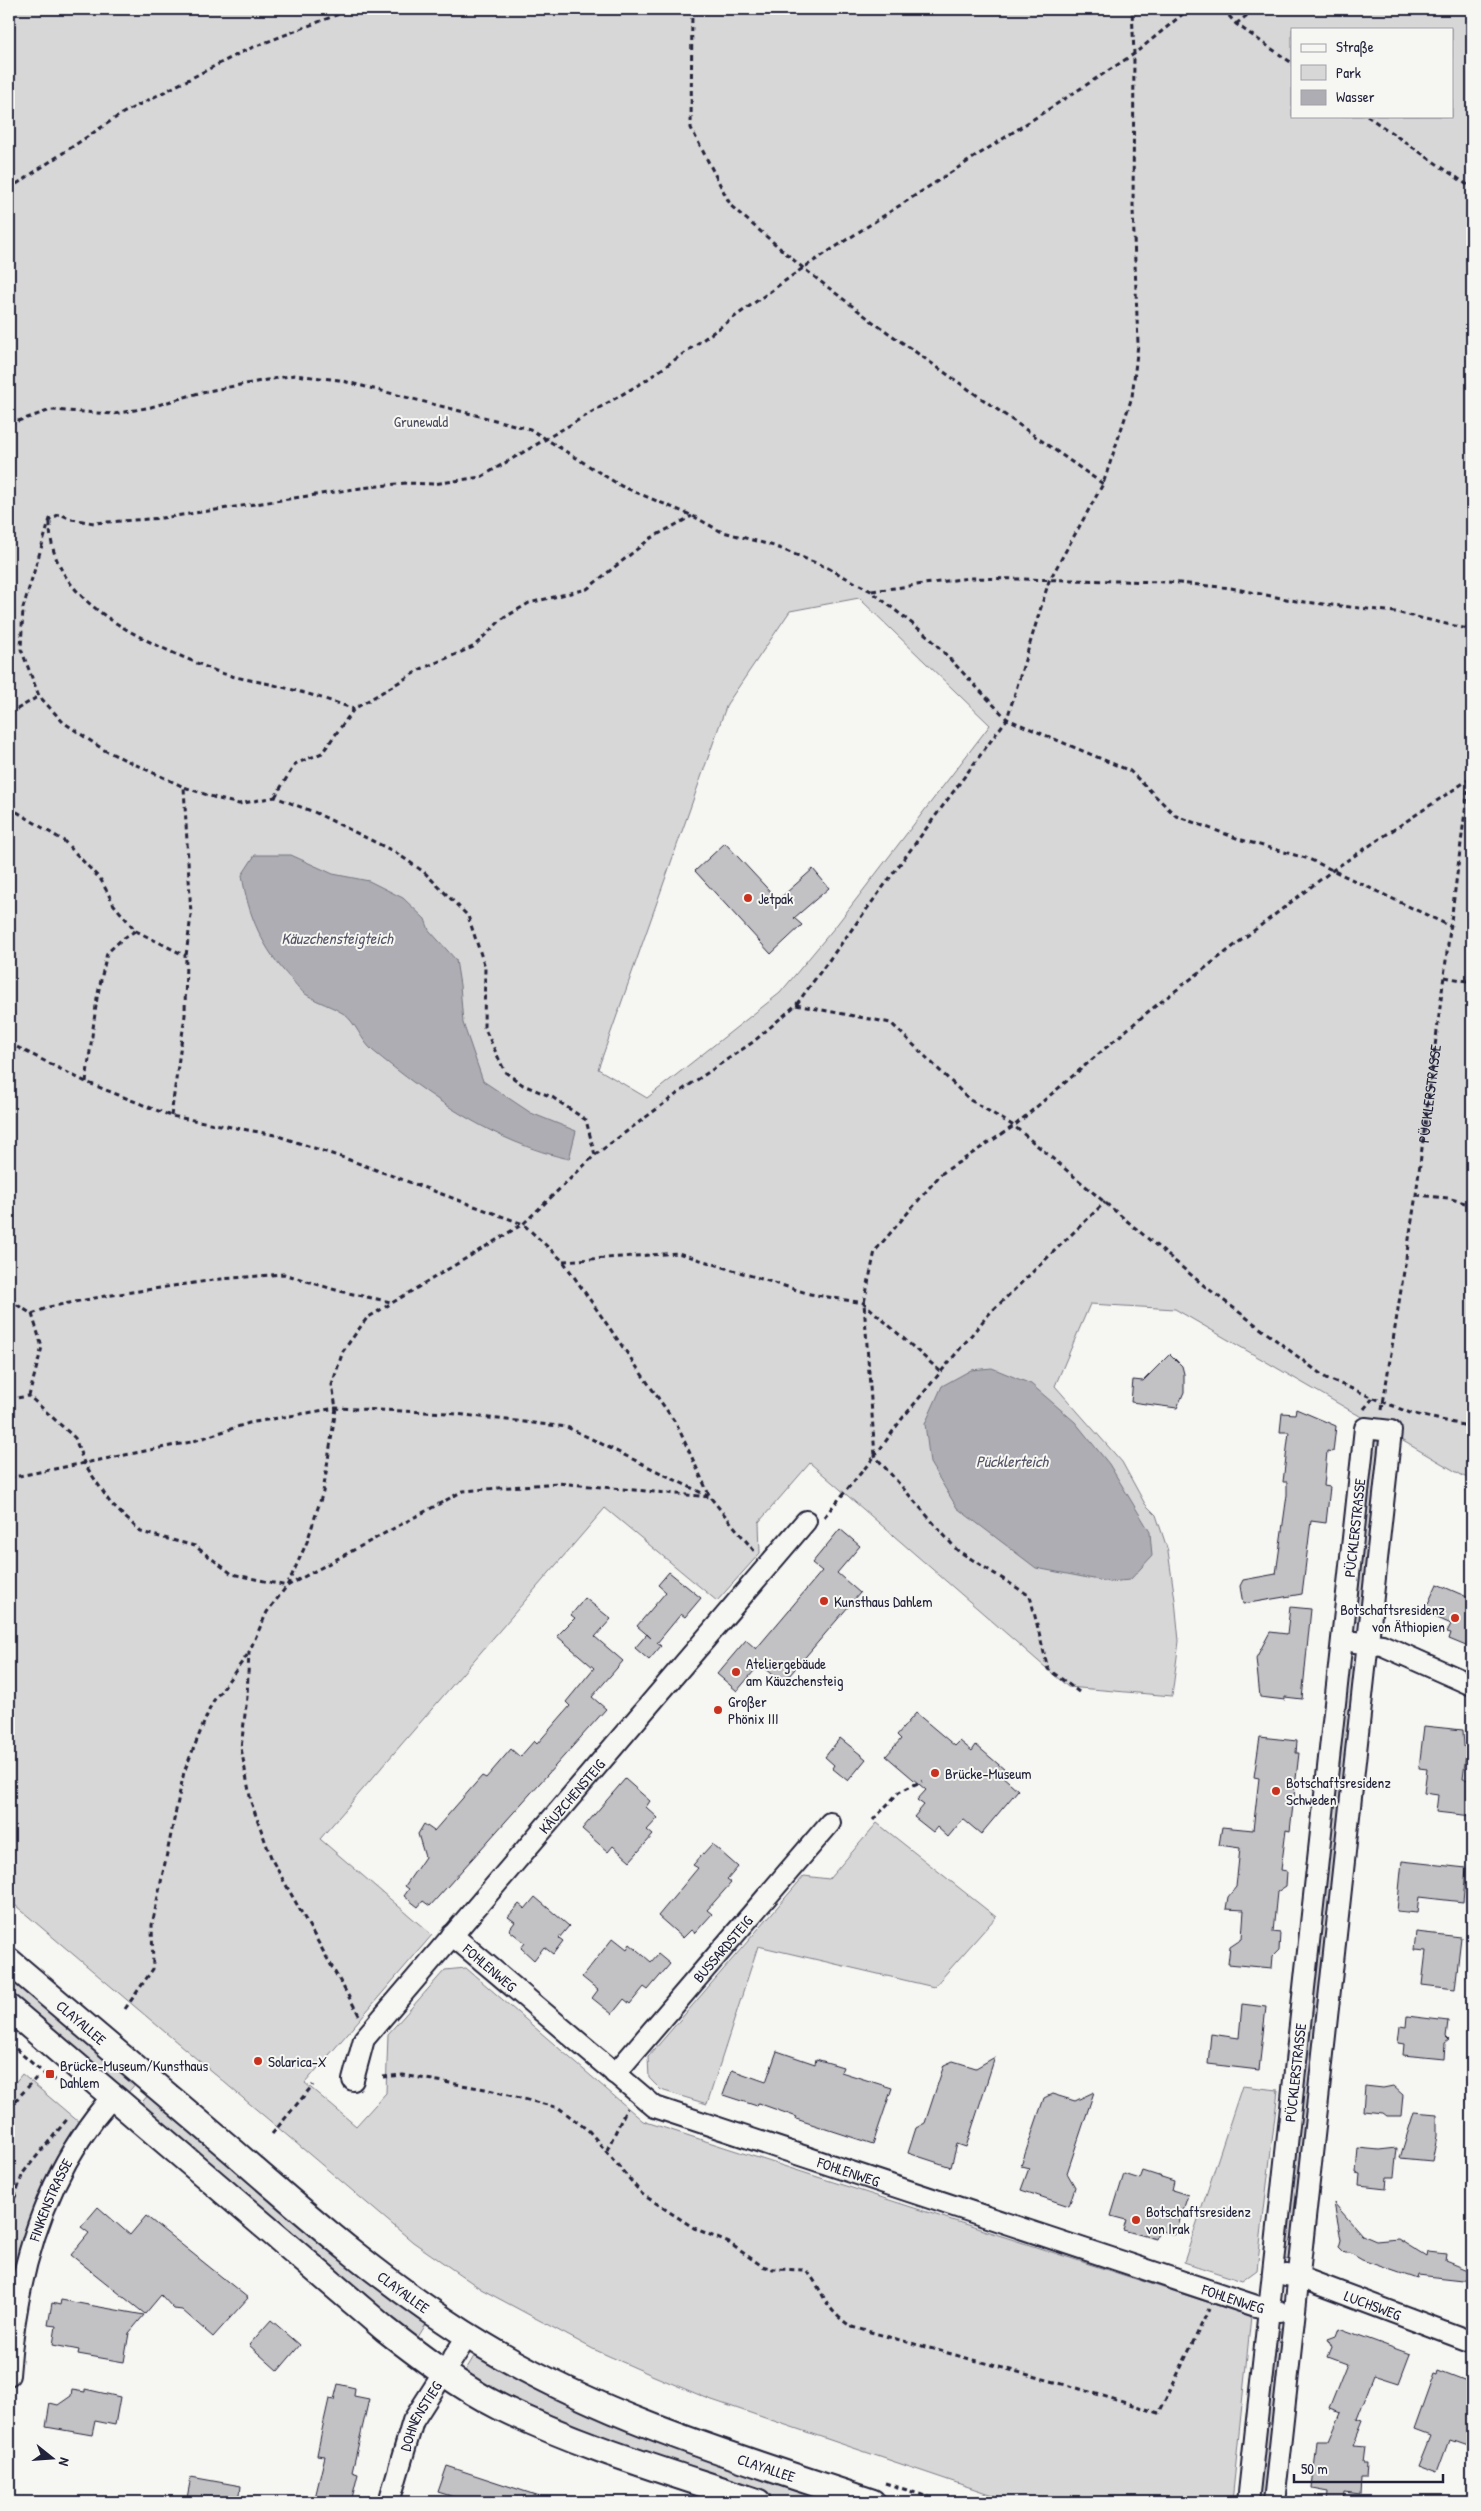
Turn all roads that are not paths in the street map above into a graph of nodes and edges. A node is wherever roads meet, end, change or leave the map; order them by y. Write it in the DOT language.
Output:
graph roads {
  1 [pos="806,1521"];
  2 [pos="1342,1641"];
  3 [pos="1368,1644"];
  4 [pos="1472,1685"];
  5 [pos="830,1823"];
  6 [pos="452,1935"];
  7 [pos="9,1961"];
  8 [pos="9,2008"];
  9 [pos="615,2074"];
  10 [pos="353,2080"];
  11 [pos="112,2097"];
  12 [pos="1272,2273"];
  13 [pos="1299,2277"];
  14 [pos="1268,2310"];
  15 [pos="1295,2313"];
  16 [pos="468,2335"];
  17 [pos="1472,2342"];
  18 [pos="442,2373"];
  19 [pos="9,2375"];
  20 [pos="875,2491"];
  21 [pos="389,2502"];
  22 [pos="758,2502"];
  23 [pos="1248,2502"];
  24 [pos="1274,2502"];
  1 -- 6 [label="street, KÄUZCHENSTEIG"];
  2 -- 3 [label="street"];
  2 -- 3 [label="street, PÜCKLERSTRASSE"];
  2 -- 12 [label="street, PÜCKLERSTRASSE"];
  3 -- 4 [label="street"];
  3 -- 13 [label="street, PÜCKLERSTRASSE"];
  5 -- 9 [label="street, BUSSARDSTEIG"];
  6 -- 9 [label="street, FOHLENWEG"];
  6 -- 10 [label="street, KÄUZCHENSTEIG"];
  7 -- 16 [label="main road, CLAYALLEE"];
  8 -- 11 [label="main road"];
  9 -- 14 [label="street, FOHLENWEG"];
  11 -- 18 [label="main road"];
  11 -- 19 [label="street, FINKENSTRASSE"];
  12 -- 13 [label="street, LUCHSWEG"];
  12 -- 14 [label="street, PÜCKLERSTRASSE"];
  13 -- 15 [label="street, PÜCKLERSTRASSE"];
  13 -- 17 [label="street, LUCHSWEG"];
  14 -- 15 [label="street, FOHLENWEG"];
  14 -- 23 [label="street, PÜCKLERSTRASSE"];
  15 -- 24 [label="street, PÜCKLERSTRASSE"];
  16 -- 18 [label="street, DOHNENSTIEG"];
  16 -- 20 [label="main road, CLAYALLEE"];
  18 -- 21 [label="street, DOHNENSTIEG"];
  18 -- 22 [label="main road"];
}
